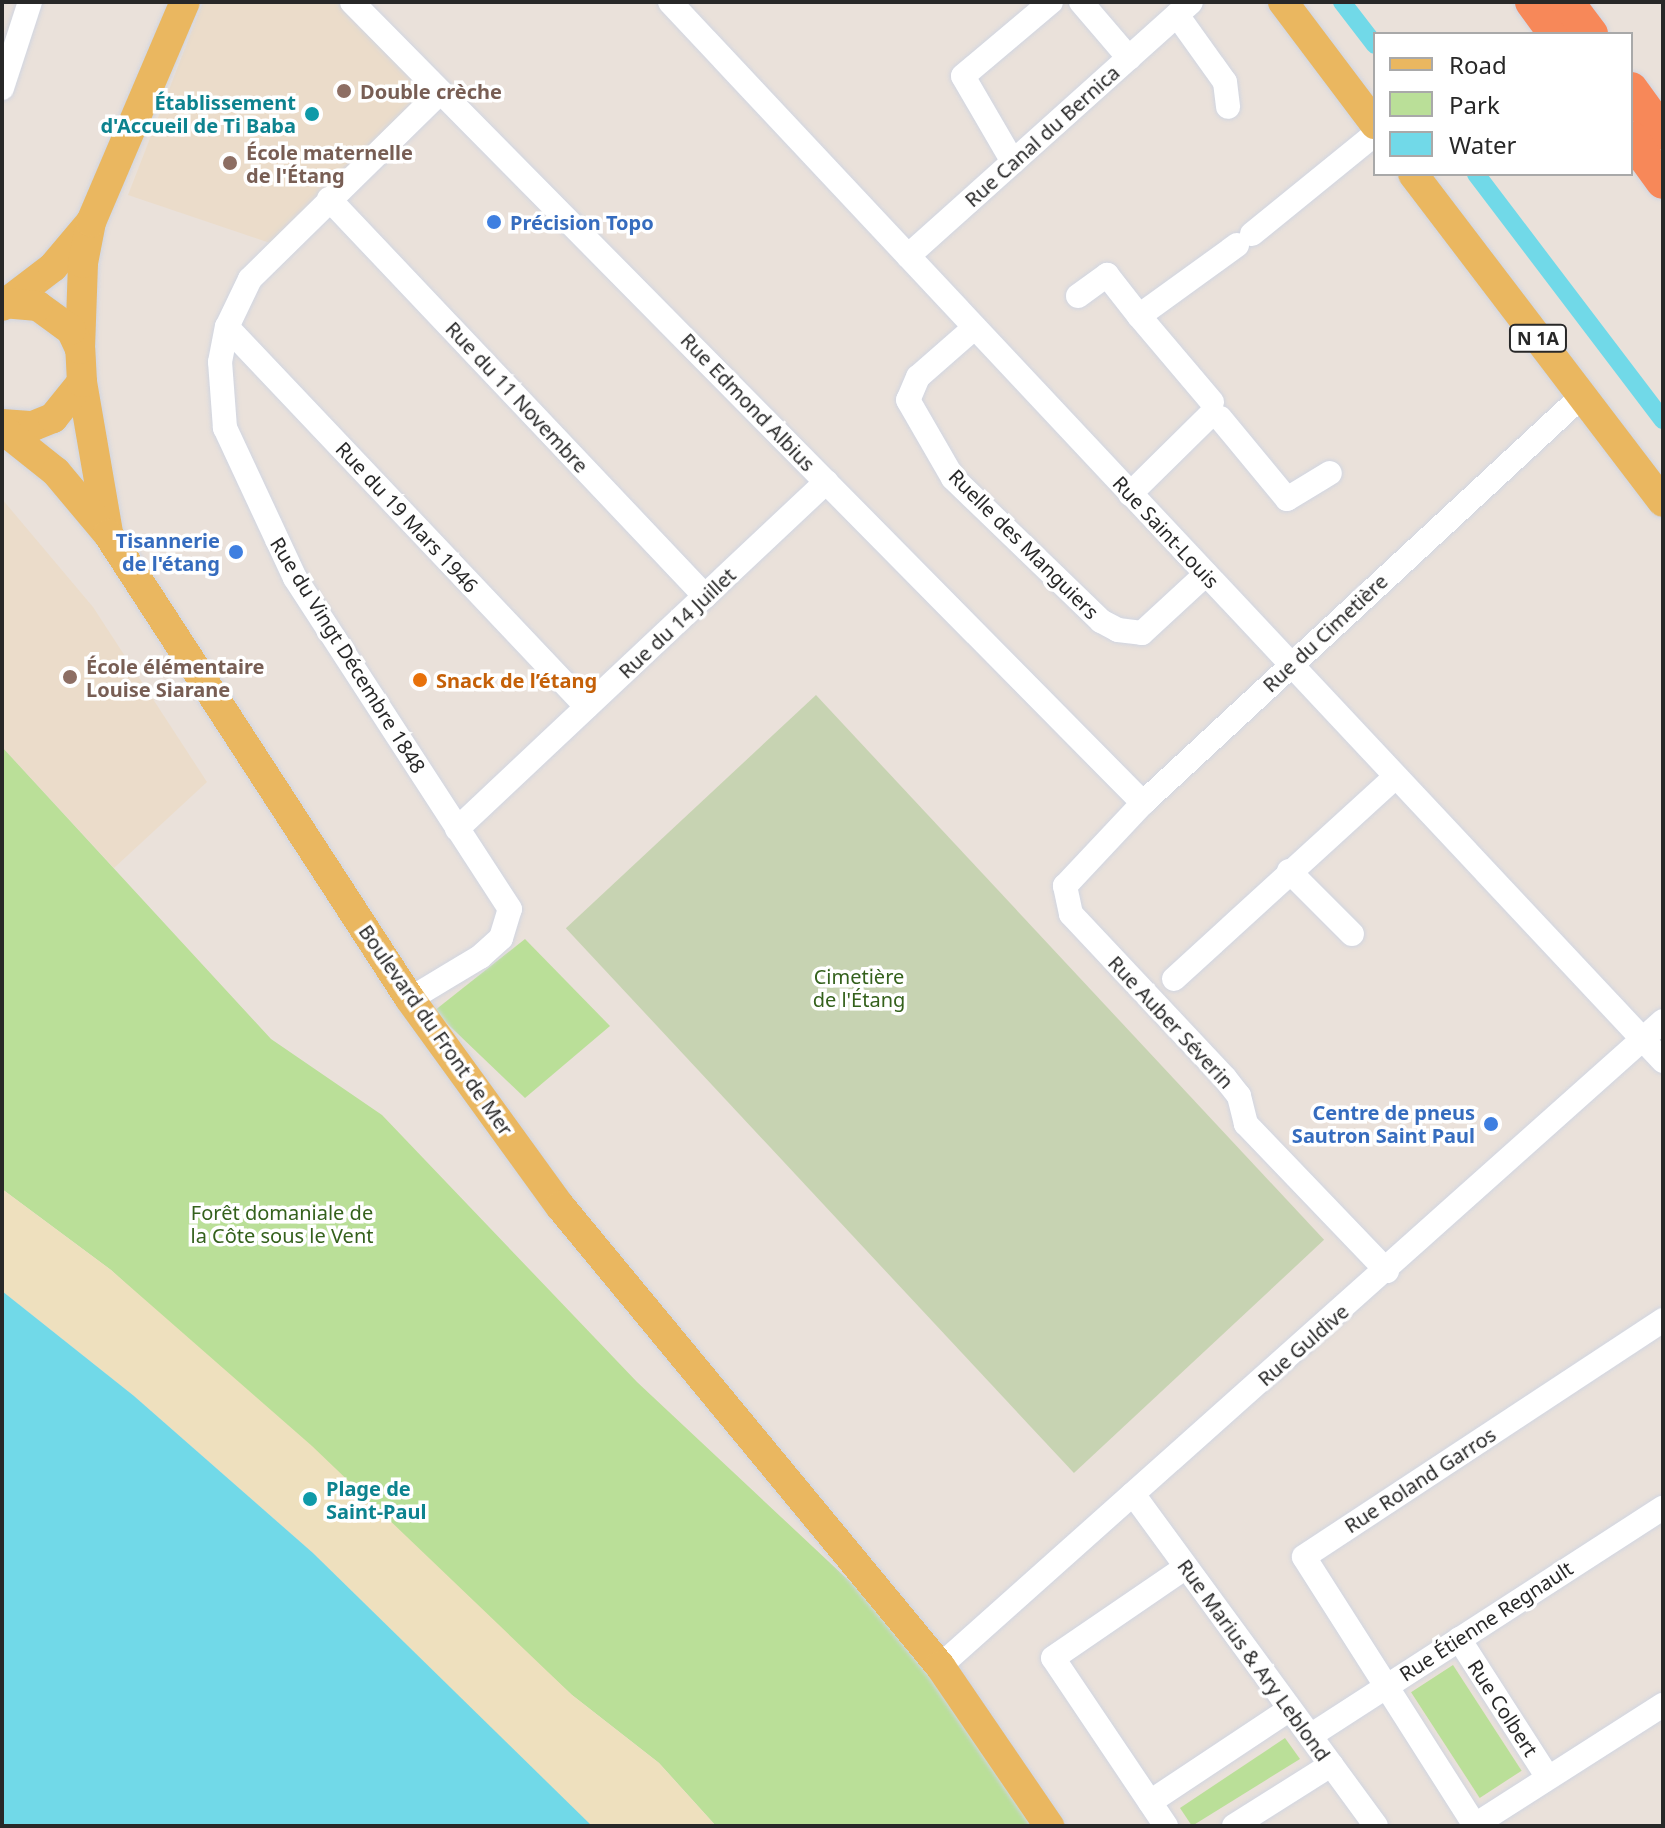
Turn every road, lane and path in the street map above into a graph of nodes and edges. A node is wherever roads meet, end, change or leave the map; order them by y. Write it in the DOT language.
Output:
graph roads {
  1 [pos="30,2"];
  2 [pos="185,2"];
  3 [pos="352,2"];
  4 [pos="1051,2"];
  5 [pos="1081,2"];
  6 [pos="1283,2"];
  7 [pos="1532,2"];
  8 [pos="1567,2"];
  9 [pos="678,5"];
  10 [pos="1184,9"];
  11 [pos="1554,32"];
  12 [pos="1590,32"];
  13 [pos="8,33"];
  14 [pos="1129,58"];
  15 [pos="2,88"];
  16 [pos="440,92"];
  17 [pos="1633,92"];
  18 [pos="1228,107"];
  19 [pos="1373,121"];
  20 [pos="1663,133"];
  21 [pos="1373,136"];
  22 [pos="1633,141"];
  23 [pos="1013,162"];
  24 [pos="1415,176"];
  25 [pos="1663,182"];
  26 [pos="329,199"];
  27 [pos="91,222"];
  28 [pos="908,256"];
  29 [pos="1078,296"];
  30 [pos="4,305"];
  31 [pos="1139,316"];
  32 [pos="227,327"];
  33 [pos="974,328"];
  34 [pos="80,349"];
  35 [pos="82,382"];
  36 [pos="1582,396"];
  37 [pos="1214,411"];
  38 [pos="2,426"];
  39 [pos="1330,473"];
  40 [pos="826,482"];
  41 [pos="1130,494"];
  42 [pos="1663,502"];
  43 [pos="108,534"];
  44 [pos="1206,574"];
  45 [pos="705,596"];
  46 [pos="1291,663"];
  47 [pos="587,707"];
  48 [pos="1395,777"];
  49 [pos="1143,803"];
  50 [pos="457,829"];
  51 [pos="1289,871"];
  52 [pos="1072,874"];
  53 [pos="1352,934"];
  54 [pos="1174,979"];
  55 [pos="410,999"];
  56 [pos="1663,1021"];
  57 [pos="1643,1041"];
  58 [pos="1663,1061"];
  59 [pos="1387,1271"];
  60 [pos="1663,1320"];
  61 [pos="1133,1494"];
  62 [pos="1663,1508"];
  63 [pos="1186,1567"];
  64 [pos="1459,1639"];
  65 [pos="940,1666"];
  66 [pos="1385,1686"];
  67 [pos="1663,1705"];
  68 [pos="1290,1709"];
  69 [pos="1310,1736"];
  70 [pos="1331,1765"];
  71 [pos="1547,1776"];
  72 [pos="1150,1802"];
  73 [pos="1475,1825"];
  74 [pos="1049,1826"];
  75 [pos="1166,1826"];
  76 [pos="1234,1826"];
  77 [pos="1376,1826"];
  1 -- 13 [label="street"];
  2 -- 27 [label="main road"];
  3 -- 16 [label="street, Rue Edmond Albius"];
  4 -- 23 [label="street"];
  5 -- 14 [label="street"];
  6 -- 19 [label="main road"];
  7 -- 11 [label="highway"];
  8 -- 12 [label="highway"];
  9 -- 28 [label="street, Rue Saint-Louis"];
  10 -- 14 [label="street, Rue Canal du Bernica"];
  10 -- 18 [label="street, Rue Canal du Bernica"];
  13 -- 15 [label="street"];
  14 -- 23 [label="street, Rue Canal du Bernica"];
  16 -- 26 [label="street, Rue du Vingt Décembre 1848"];
  16 -- 40 [label="street, Rue Edmond Albius"];
  17 -- 20 [label="highway"];
  21 -- 31 [label="street"];
  22 -- 25 [label="highway"];
  23 -- 28 [label="street, Rue Canal du Bernica"];
  24 -- 36 [label="main road, N 1A"];
  26 -- 32 [label="street, Rue du Vingt Décembre 1848"];
  26 -- 45 [label="street, Rue du 11 Novembre"];
  27 -- 30 [label="main road"];
  27 -- 34 [label="main road, Boulevard du Front de Mer"];
  28 -- 33 [label="street, Rue Saint-Louis"];
  29 -- 31 [label="street"];
  30 -- 34 [label="main road"];
  31 -- 37 [label="street"];
  32 -- 47 [label="street, Rue du 19 Mars 1946"];
  32 -- 50 [label="street, Rue du Vingt Décembre 1848"];
  33 -- 41 [label="street, Rue Saint-Louis"];
  33 -- 44 [label="street, Ruelle des Manguiers"];
  34 -- 35 [label="main road, Boulevard du Front de Mer"];
  35 -- 38 [label="main road"];
  35 -- 43 [label="main road, Boulevard du Front de Mer"];
  36 -- 42 [label="main road, N 1A"];
  36 -- 46 [label="street, Rue du Cimetière"];
  37 -- 39 [label="street"];
  37 -- 41 [label="street"];
  38 -- 43 [label="main road, Boulevard du Front de Mer"];
  40 -- 45 [label="street, Rue du 14 Juillet"];
  40 -- 49 [label="street, Rue Edmond Albius"];
  41 -- 44 [label="street, Rue Saint-Louis"];
  43 -- 55 [label="main road, Boulevard du Front de Mer"];
  44 -- 46 [label="street, Rue Saint-Louis"];
  45 -- 47 [label="street, Rue du 14 Juillet"];
  46 -- 48 [label="street, Rue Saint-Louis"];
  46 -- 49 [label="street, Rue du Cimetière"];
  47 -- 50 [label="street, Rue du 14 Juillet"];
  48 -- 51 [label="street, Rue Auber Séverin"];
  48 -- 57 [label="street, Rue Saint-Louis"];
  49 -- 52 [label="street, Rue du Cimetière"];
  50 -- 55 [label="street, Rue du Vingt Décembre 1848"];
  51 -- 53 [label="street"];
  51 -- 54 [label="street, Rue Auber Séverin"];
  52 -- 59 [label="street, Rue Auber Séverin"];
  55 -- 65 [label="main road, Boulevard du Front de Mer"];
  56 -- 57 [label="street, Rue Guldive"];
  57 -- 58 [label="street, Rue Saint-Louis"];
  57 -- 59 [label="street, Rue Guldive"];
  59 -- 61 [label="street, Rue Guldive"];
  60 -- 66 [label="street, Rue Roland Garros"];
  61 -- 63 [label="street, Rue Marius & Ary Leblond"];
  61 -- 65 [label="street, Rue Guldive"];
  62 -- 64 [label="street, Rue Étienne Regnault"];
  63 -- 68 [label="street, Rue Marius & Ary Leblond"];
  63 -- 72 [label="street"];
  64 -- 66 [label="street, Rue Étienne Regnault"];
  64 -- 71 [label="street, Rue Colbert"];
  65 -- 74 [label="main road, Boulevard du Front de Mer"];
  66 -- 69 [label="street, Rue Étienne Regnault"];
  66 -- 73 [label="street"];
  67 -- 71 [label="street, Rue Colbert"];
  68 -- 69 [label="street, Rue Marius & Ary Leblond"];
  68 -- 72 [label="street"];
  69 -- 70 [label="street, Rue Marius & Ary Leblond"];
  70 -- 76 [label="street"];
  70 -- 77 [label="street, Rue Marius & Ary Leblond"];
  71 -- 73 [label="street, Rue Colbert"];
  72 -- 75 [label="street"];
}
